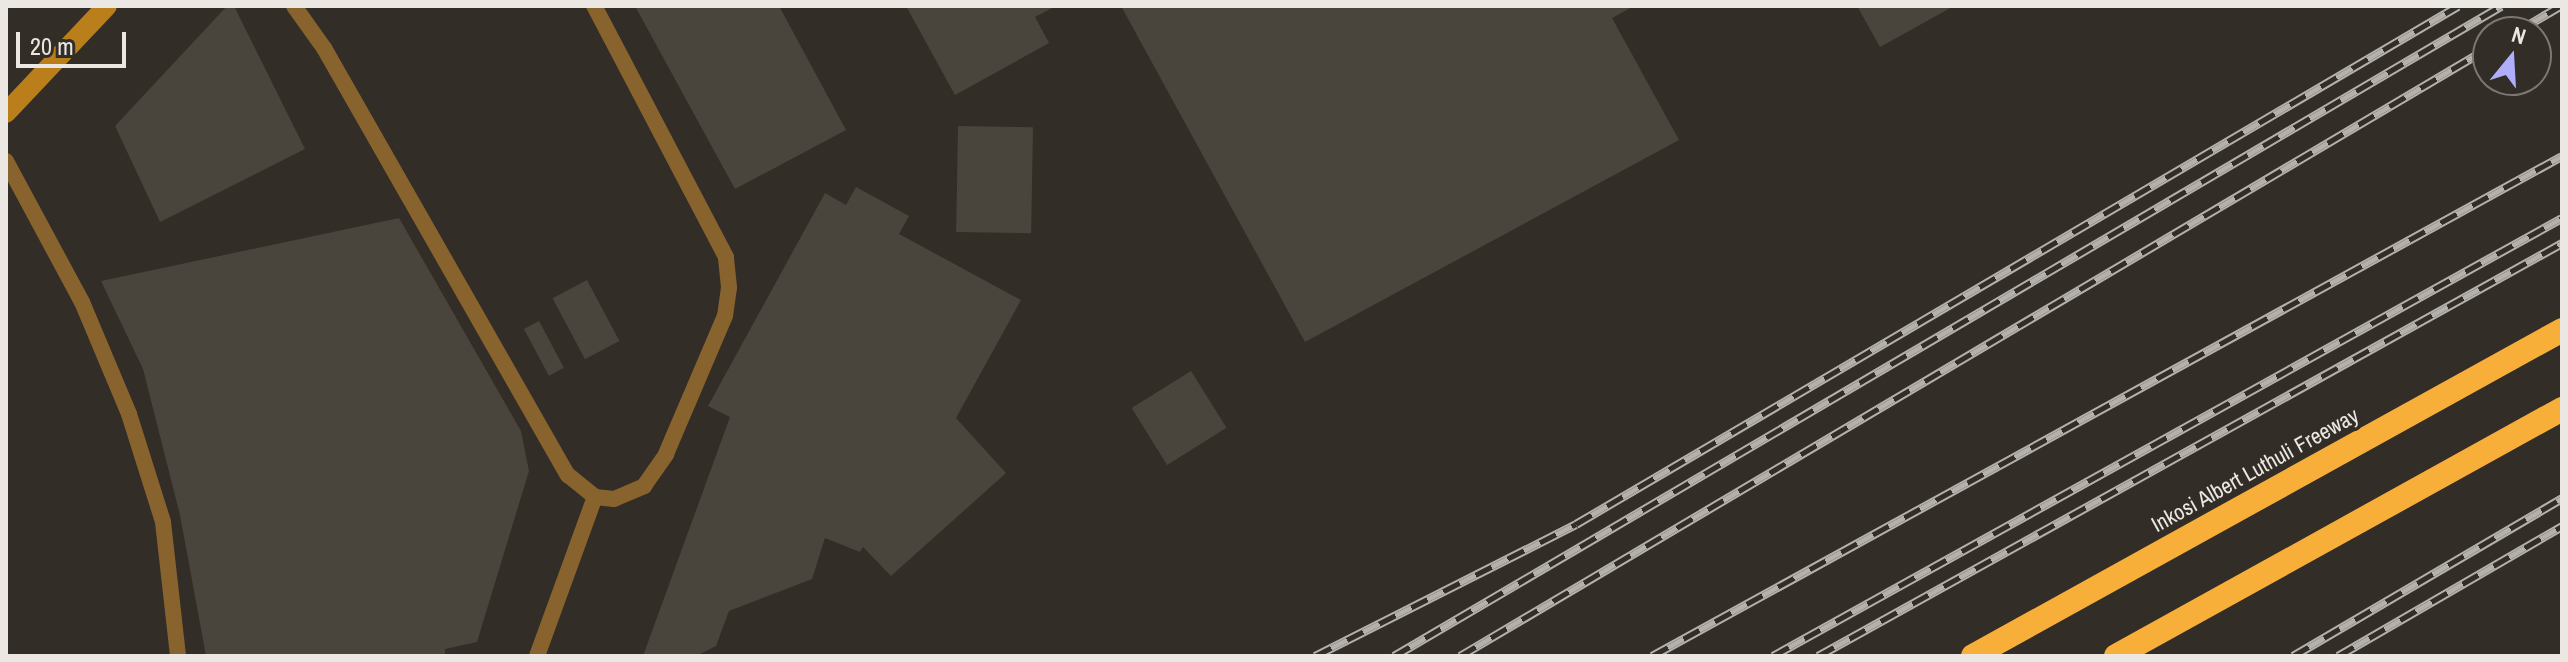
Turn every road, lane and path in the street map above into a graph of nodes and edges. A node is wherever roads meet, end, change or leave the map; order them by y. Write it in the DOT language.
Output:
graph roads {
  1 [pos="107,6"];
  2 [pos="294,6"];
  3 [pos="594,6"];
  4 [pos="6,113"];
  5 [pos="6,161"];
  6 [pos="2562,330"];
  7 [pos="2562,409"];
  8 [pos="595,497"];
  9 [pos="178,656"];
  10 [pos="537,656"];
  11 [pos="1973,656"];
  12 [pos="2116,656"];
  1 -- 4 [label="main road"];
  2 -- 8 [label="lane"];
  3 -- 8 [label="lane"];
  5 -- 9 [label="lane"];
  6 -- 11 [label="highway, Inkosi Albert Luthuli Freeway"];
  7 -- 12 [label="highway"];
  8 -- 10 [label="lane"];
}
